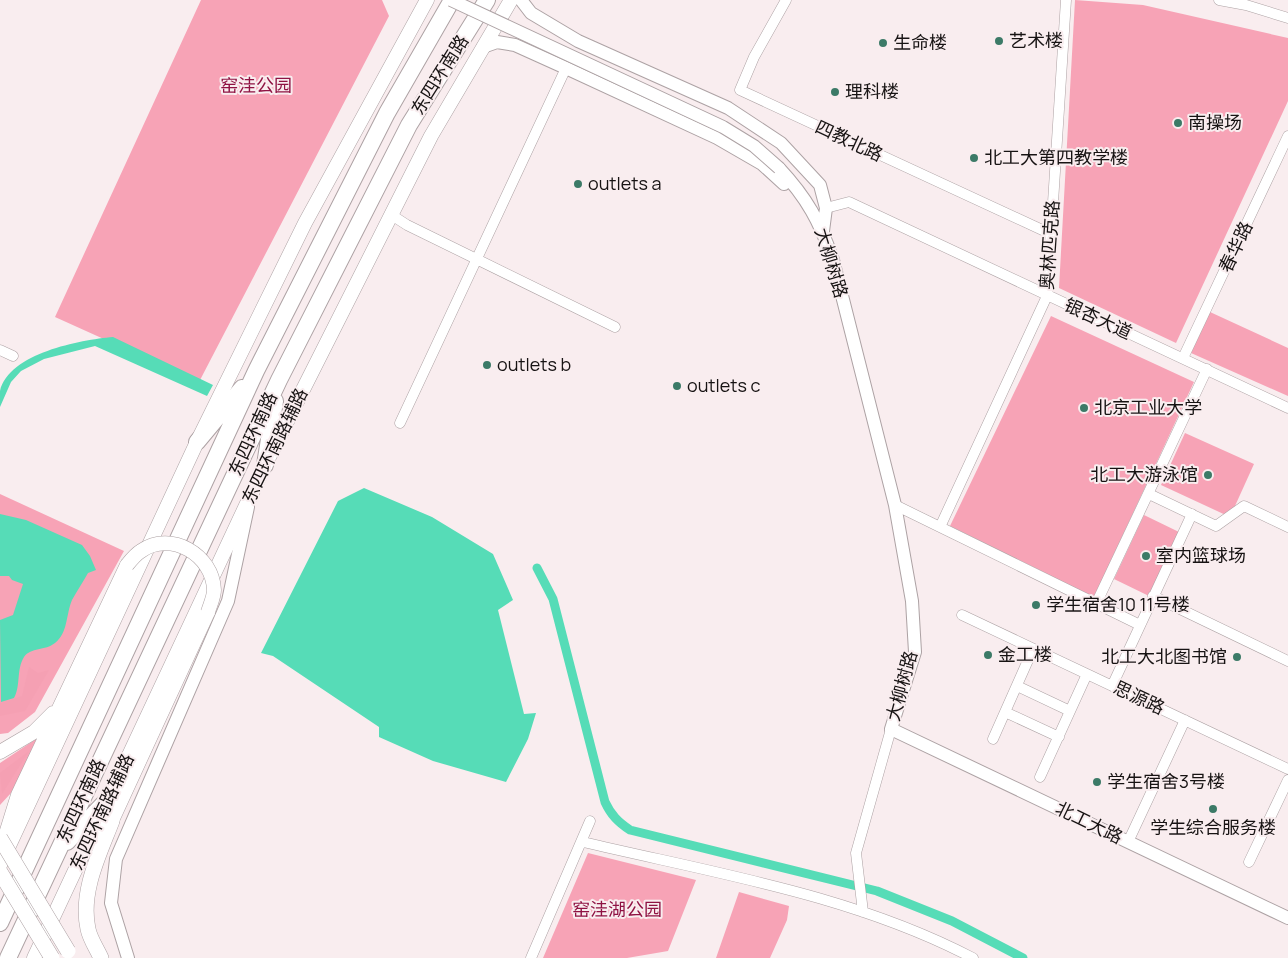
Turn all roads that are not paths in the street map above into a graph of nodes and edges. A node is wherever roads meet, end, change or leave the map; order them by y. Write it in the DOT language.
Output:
graph roads {
  1 [pos="452,0"];
  2 [pos="487,0"];
  3 [pos="511,0"];
  4 [pos="521,0"];
  5 [pos="786,0"];
  6 [pos="1066,0"];
  7 [pos="1219,0"];
  8 [pos="422,3"];
  9 [pos="1288,18"];
  10 [pos="578,41"];
  11 [pos="483,47"];
  12 [pos="566,68"];
  13 [pos="1288,136"];
  14 [pos="826,208"];
  15 [pos="390,214"];
  16 [pos="824,231"];
  17 [pos="1051,234"];
  18 [pos="477,258"];
  19 [pos="1047,296"];
  20 [pos="615,326"];
  21 [pos="0,350"];
  22 [pos="13,356"];
  23 [pos="1183,358"];
  24 [pos="1207,369"];
  25 [pos="256,371"];
  26 [pos="279,380"];
  27 [pos="1288,408"];
  28 [pos="400,423"];
  29 [pos="197,442"];
  30 [pos="265,466"];
  31 [pos="1149,494"];
  32 [pos="250,499"];
  33 [pos="895,504"];
  34 [pos="1192,514"];
  35 [pos="940,527"];
  36 [pos="1288,527"];
  37 [pos="1153,596"];
  38 [pos="1096,604"];
  39 [pos="962,615"];
  40 [pos="1140,626"];
  41 [pos="1033,649"];
  42 [pos="1288,661"];
  43 [pos="1087,674"];
  44 [pos="1017,686"];
  45 [pos="1112,686"];
  46 [pos="60,706"];
  47 [pos="1070,711"];
  48 [pos="1005,712"];
  49 [pos="1185,720"];
  50 [pos="890,729"];
  51 [pos="1059,738"];
  52 [pos="993,740"];
  53 [pos="2,749"];
  54 [pos="1288,769"];
  55 [pos="1040,776"];
  56 [pos="1288,780"];
  57 [pos="18,795"];
  58 [pos="109,798"];
  59 [pos="0,819"];
  60 [pos="112,821"];
  61 [pos="590,821"];
  62 [pos="7,837"];
  63 [pos="583,842"];
  64 [pos="1128,842"];
  65 [pos="58,851"];
  66 [pos="0,853"];
  67 [pos="1249,862"];
  68 [pos="0,865"];
  69 [pos="0,872"];
  70 [pos="60,903"];
  71 [pos="863,912"];
  72 [pos="1288,918"];
  73 [pos="2,919"];
  74 [pos="70,954"];
  75 [pos="8,958"];
  76 [pos="34,958"];
  77 [pos="52,958"];
  78 [pos="101,958"];
  79 [pos="128,958"];
  80 [pos="531,958"];
  81 [pos="973,958"];
  1 -- 16 [label="street, 大柳树路, bridge"];
  1 -- 25 [label="highway, 东四环南路"];
  2 -- 26 [label="highway, 东四环南路"];
  3 -- 11 [label="main road, 东四环南路辅路"];
  4 -- 10 [label="street"];
  5 -- 17 [label="street, 四教北路"];
  6 -- 17 [label="street, 奥林匹克路"];
  7 -- 9 [label="street"];
  8 -- 29 [label="main road"];
  10 -- 12 [label="street"];
  10 -- 14 [label="street"];
  11 -- 12 [label="street"];
  11 -- 15 [label="main road, 东四环南路辅路"];
  12 -- 16 [label="street"];
  12 -- 18 [label="street"];
  13 -- 23 [label="street, 春华路"];
  14 -- 16 [label="street"];
  14 -- 19 [label="street, 银杏大道"];
  15 -- 18 [label="street"];
  15 -- 30 [label="main road, 东四环南路辅路"];
  16 -- 33 [label="street, 大柳树路"];
  17 -- 19 [label="street, 奥林匹克路"];
  18 -- 20 [label="street"];
  18 -- 28 [label="street"];
  19 -- 23 [label="street, 银杏大道"];
  19 -- 35 [label="street, 奥林匹克路"];
  21 -- 22 [label="street"];
  23 -- 24 [label="street, 银杏大道"];
  24 -- 27 [label="street, 银杏大道"];
  24 -- 31 [label="street"];
  25 -- 29 [label="highway"];
  25 -- 73 [label="highway, 东四环南路"];
  26 -- 30 [label="highway"];
  26 -- 65 [label="highway, 东四环南路"];
  29 -- 62 [label="main road"];
  30 -- 32 [label="main road, 东四环南路辅路"];
  31 -- 34 [label="street"];
  31 -- 38 [label="street"];
  32 -- 58 [label="main road, 东四环南路辅路"];
  32 -- 79 [label="street"];
  33 -- 35 [label="street"];
  33 -- 50 [label="street, 大柳树路"];
  34 -- 36 [label="street"];
  34 -- 37 [label="street"];
  35 -- 38 [label="street"];
  37 -- 40 [label="street"];
  37 -- 42 [label="street"];
  38 -- 40 [label="street"];
  39 -- 41 [label="street, 思源路"];
  40 -- 45 [label="street"];
  41 -- 43 [label="street, 思源路"];
  41 -- 44 [label="street"];
  43 -- 45 [label="street, 思源路"];
  43 -- 47 [label="street"];
  44 -- 47 [label="street"];
  44 -- 48 [label="street"];
  45 -- 49 [label="street, 思源路"];
  46 -- 53 [label="main road"];
  46 -- 57 [label="main road"];
  46 -- 60 [label="main road, bridge"];
  47 -- 51 [label="street"];
  48 -- 51 [label="street"];
  48 -- 52 [label="street"];
  49 -- 54 [label="street, 思源路"];
  49 -- 64 [label="street"];
  50 -- 64 [label="street, 北工大路"];
  50 -- 71 [label="street"];
  51 -- 55 [label="street"];
  56 -- 67 [label="street"];
  57 -- 59 [label="main road"];
  57 -- 66 [label="main road"];
  58 -- 65 [label="highway"];
  58 -- 70 [label="main road, 东四环南路辅路"];
  60 -- 70 [label="main road"];
  60 -- 78 [label="main road"];
  61 -- 63 [label="street"];
  62 -- 68 [label="main road"];
  62 -- 74 [label="main road, bridge"];
  63 -- 71 [label="street"];
  63 -- 80 [label="street"];
  64 -- 72 [label="street, 北工大路"];
  65 -- 75 [label="highway, 东四环南路"];
  69 -- 77 [label="main road, bridge"];
  70 -- 76 [label="main road"];
  71 -- 81 [label="street"];
}
